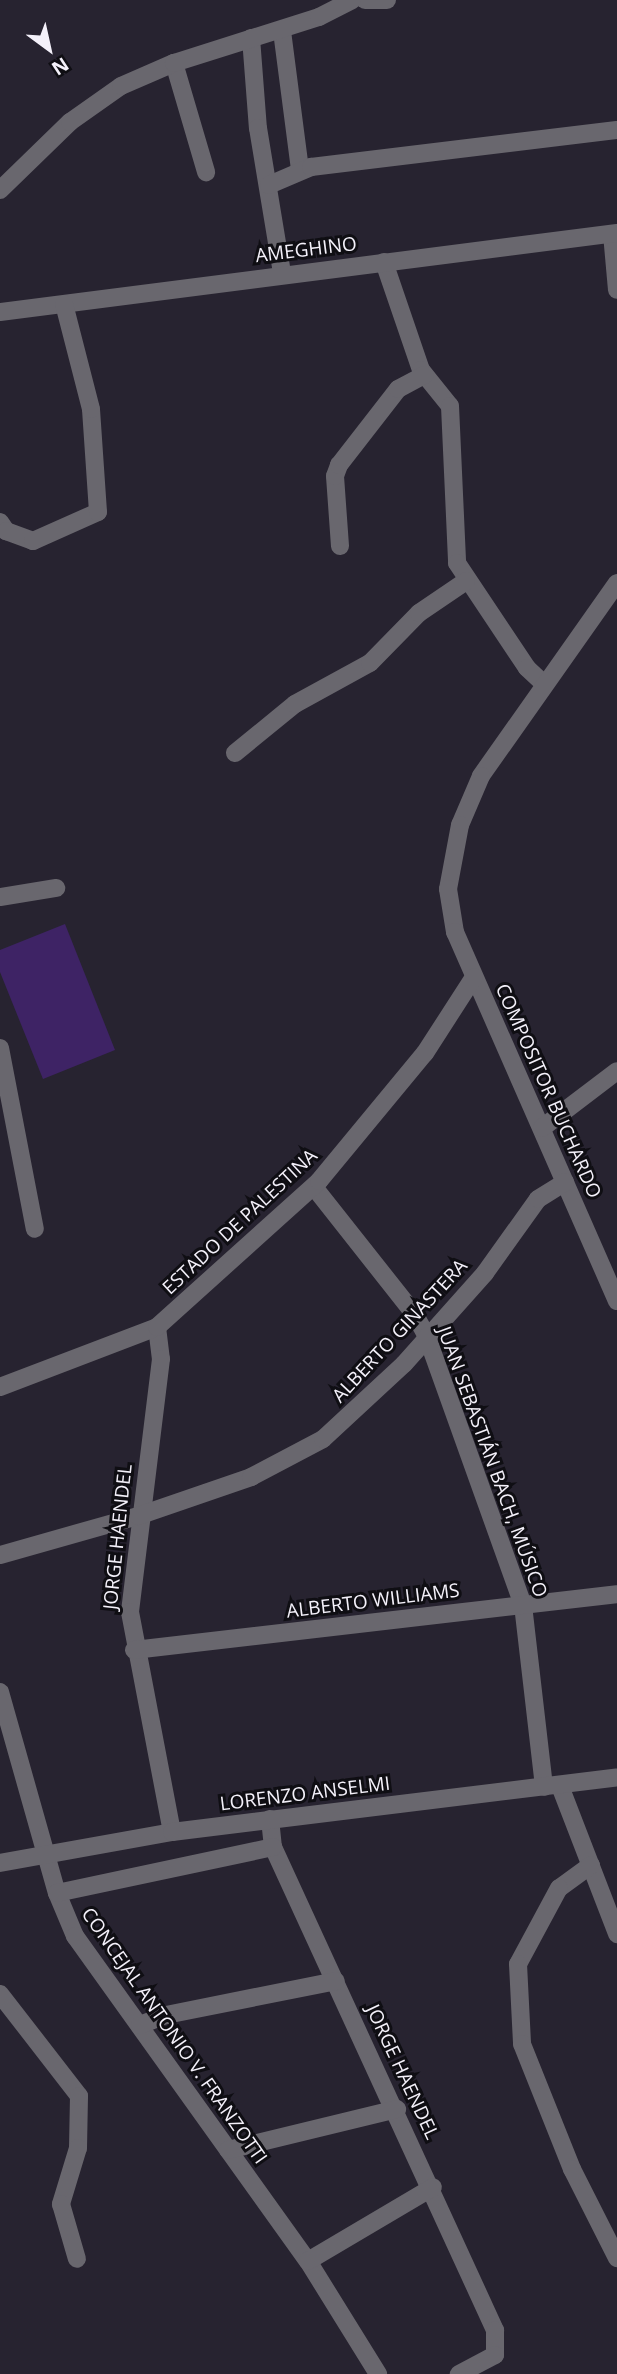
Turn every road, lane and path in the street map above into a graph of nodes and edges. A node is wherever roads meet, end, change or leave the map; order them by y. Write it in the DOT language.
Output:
graph roads {
  1 [pos="352,0"];
  2 [pos="365,0"];
  3 [pos="387,0"];
  4 [pos="282,30"];
  5 [pos="251,38"];
  6 [pos="174,63"];
  7 [pos="617,130"];
  8 [pos="300,170"];
  9 [pos="206,172"];
  10 [pos="269,185"];
  11 [pos="0,190"];
  12 [pos="615,234"];
  13 [pos="384,262"];
  14 [pos="282,273"];
  15 [pos="617,290"];
  16 [pos="64,304"];
  17 [pos="0,312"];
  18 [pos="424,375"];
  19 [pos="0,522"];
  20 [pos="340,546"];
  21 [pos="466,581"];
  22 [pos="617,583"];
  23 [pos="542,683"];
  24 [pos="235,753"];
  25 [pos="56,888"];
  26 [pos="0,897"];
  27 [pos="474,976"];
  28 [pos="0,1048"];
  29 [pos="617,1071"];
  30 [pos="4,1083"];
  31 [pos="542,1128"];
  32 [pos="565,1182"];
  33 [pos="314,1187"];
  34 [pos="35,1229"];
  35 [pos="617,1301"];
  36 [pos="157,1327"];
  37 [pos="427,1337"];
  38 [pos="0,1387"];
  39 [pos="138,1516"];
  40 [pos="0,1555"];
  41 [pos="617,1594"];
  42 [pos="523,1605"];
  43 [pos="134,1650"];
  44 [pos="0,1692"];
  45 [pos="617,1777"];
  46 [pos="552,1787"];
  47 [pos="270,1819"];
  48 [pos="172,1832"];
  49 [pos="273,1847"];
  50 [pos="48,1852"];
  51 [pos="0,1863"];
  52 [pos="591,1865"];
  53 [pos="57,1893"];
  54 [pos="617,1934"];
  55 [pos="336,1981"];
  56 [pos="0,1994"];
  57 [pos="140,2025"];
  58 [pos="397,2109"];
  59 [pos="228,2150"];
  60 [pos="433,2188"];
  61 [pos="617,2258"];
  62 [pos="78,2259"];
  63 [pos="308,2261"];
  64 [pos="378,2374"];
  65 [pos="459,2374"];
  1 -- 4 [label="street"];
  2 -- 3 [label="street"];
  4 -- 5 [label="street"];
  4 -- 8 [label="street"];
  5 -- 6 [label="street"];
  5 -- 10 [label="street"];
  6 -- 9 [label="street"];
  6 -- 11 [label="street"];
  7 -- 8 [label="street"];
  8 -- 10 [label="street"];
  10 -- 14 [label="street"];
  12 -- 13 [label="street, AMEGHINO"];
  12 -- 15 [label="street"];
  13 -- 14 [label="street, AMEGHINO"];
  13 -- 18 [label="street"];
  14 -- 16 [label="street, AMEGHINO"];
  16 -- 17 [label="street, AMEGHINO"];
  16 -- 19 [label="street"];
  18 -- 20 [label="street"];
  18 -- 21 [label="street"];
  21 -- 23 [label="street"];
  21 -- 24 [label="street"];
  22 -- 23 [label="street, COMPOSITOR BUCHARDO"];
  23 -- 27 [label="street, COMPOSITOR BUCHARDO"];
  25 -- 26 [label="street"];
  27 -- 31 [label="street, COMPOSITOR BUCHARDO"];
  27 -- 33 [label="street, ESTADO DE PALESTINA"];
  28 -- 30 [label="street"];
  29 -- 31 [label="street"];
  30 -- 34 [label="street"];
  31 -- 32 [label="street, COMPOSITOR BUCHARDO"];
  32 -- 35 [label="street, COMPOSITOR BUCHARDO"];
  32 -- 37 [label="street, ALBERTO GINASTERA"];
  33 -- 36 [label="street, ESTADO DE PALESTINA"];
  33 -- 37 [label="street, JUAN SEBASTIÁN BACH, MÚSICO"];
  36 -- 38 [label="street, ESTADO DE PALESTINA"];
  36 -- 39 [label="street, JORGE HAENDEL"];
  37 -- 39 [label="street, ALBERTO GINASTERA"];
  37 -- 42 [label="street, JUAN SEBASTIÁN BACH, MÚSICO"];
  39 -- 40 [label="street, ALBERTO GINASTERA"];
  39 -- 43 [label="street, JORGE HAENDEL"];
  41 -- 42 [label="street, ALBERTO WILLIAMS"];
  42 -- 43 [label="street, ALBERTO WILLIAMS"];
  42 -- 46 [label="street, JUAN SEBASTIÁN BACH, MÚSICO"];
  43 -- 48 [label="street, JORGE HAENDEL"];
  44 -- 50 [label="street, CONCEJAL ANTONIO V. FRANZOTTI"];
  45 -- 46 [label="street, LORENZO ANSELMI"];
  46 -- 47 [label="street, LORENZO ANSELMI"];
  46 -- 52 [label="street, JUAN SEBASTIÁN BACH, MÚSICO"];
  47 -- 48 [label="street, LORENZO ANSELMI"];
  47 -- 49 [label="street, JORGE HAENDEL"];
  48 -- 50 [label="street, LORENZO ANSELMI"];
  49 -- 53 [label="street"];
  49 -- 55 [label="street, JORGE HAENDEL"];
  50 -- 51 [label="street, LORENZO ANSELMI"];
  50 -- 53 [label="street, CONCEJAL ANTONIO V. FRANZOTTI"];
  52 -- 54 [label="street, JUAN SEBASTIÁN BACH, MÚSICO"];
  52 -- 61 [label="street"];
  53 -- 57 [label="street, CONCEJAL ANTONIO V. FRANZOTTI"];
  55 -- 57 [label="street"];
  55 -- 58 [label="street, JORGE HAENDEL"];
  56 -- 62 [label="street"];
  57 -- 59 [label="street, CONCEJAL ANTONIO V. FRANZOTTI"];
  58 -- 59 [label="street"];
  58 -- 60 [label="street, JORGE HAENDEL"];
  59 -- 63 [label="street, CONCEJAL ANTONIO V. FRANZOTTI"];
  60 -- 63 [label="street"];
  60 -- 65 [label="street, JORGE HAENDEL"];
  63 -- 64 [label="street, CONCEJAL ANTONIO V. FRANZOTTI"];
}
